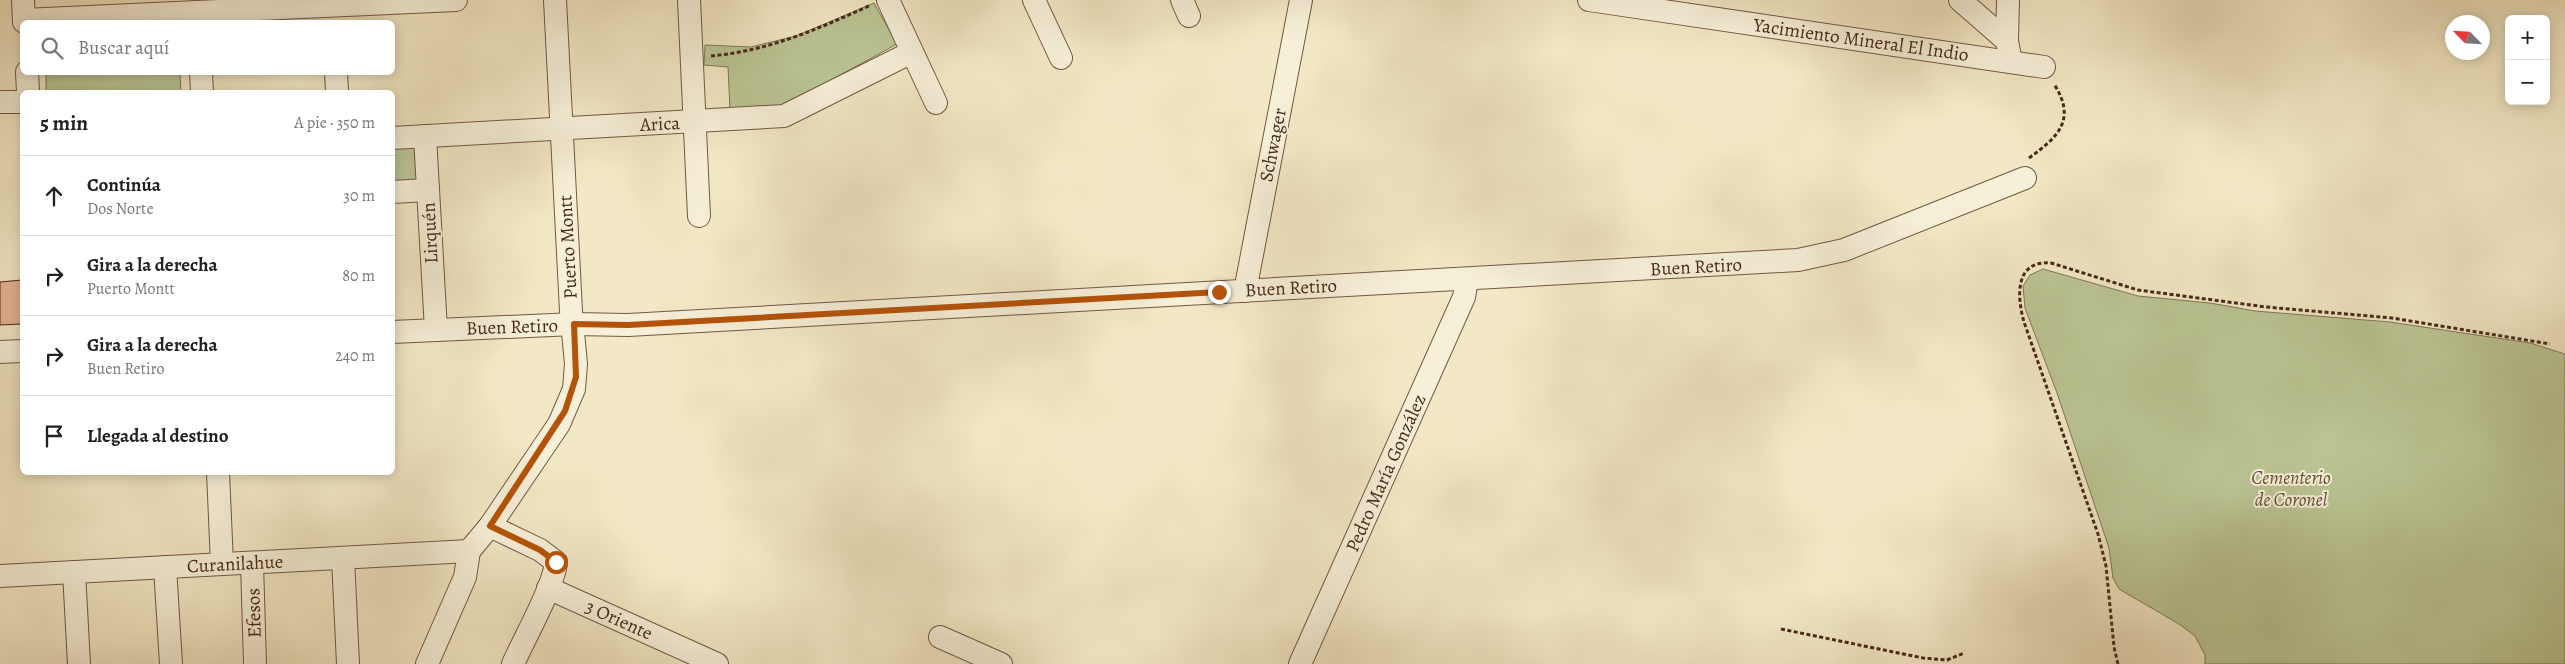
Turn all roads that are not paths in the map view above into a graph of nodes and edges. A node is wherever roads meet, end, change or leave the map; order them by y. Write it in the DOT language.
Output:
graph roads {
  1 [pos="456,0"];
  2 [pos="555,0"];
  3 [pos="689,0"];
  4 [pos="1034,0"];
  5 [pos="1301,0"];
  6 [pos="1590,0"];
  7 [pos="1960,0"];
  8 [pos="2008,0"];
  9 [pos="881,2"];
  10 [pos="1617,2"];
  11 [pos="333,9"];
  12 [pos="23,14"];
  13 [pos="198,17"];
  14 [pos="912,52"];
  15 [pos="2009,52"];
  16 [pos="1061,58"];
  17 [pos="2044,67"];
  18 [pos="27,75"];
  19 [pos="201,75"];
  20 [pos="336,75"];
  21 [pos="28,90"];
  22 [pos="202,90"];
  23 [pos="337,90"];
  24 [pos="0,102"];
  25 [pos="20,102"];
  26 [pos="936,103"];
  27 [pos="695,122"];
  28 [pos="562,129"];
  29 [pos="425,136"];
  30 [pos="395,138"];
  31 [pos="2026,169"];
  32 [pos="428,190"];
  33 [pos="395,192"];
  34 [pos="699,216"];
  35 [pos="1467,280"];
  36 [pos="1245,291"];
  37 [pos="574,324"];
  38 [pos="436,330"];
  39 [pos="395,332"];
  40 [pos="20,351"];
  41 [pos="0,352"];
  42 [pos="218,475"];
  43 [pos="490,526"];
  44 [pos="469,551"];
  45 [pos="343,558"];
  46 [pos="252,563"];
  47 [pos="222,564"];
  48 [pos="165,567"];
  49 [pos="74,572"];
  50 [pos="0,576"];
  51 [pos="548,588"];
  52 [pos="940,637"];
  53 [pos="79,664"];
  54 [pos="171,664"];
  55 [pos="255,664"];
  56 [pos="348,664"];
  57 [pos="427,664"];
  58 [pos="513,664"];
  59 [pos="718,664"];
  60 [pos="1001,664"];
  61 [pos="1300,664"];
  1 -- 11 [label="street"];
  2 -- 28 [label="street, Puerto Montt"];
  3 -- 27 [label="street"];
  4 -- 16 [label="street"];
  5 -- 36 [label="street, Schwager"];
  6 -- 10 [label="street, Yacimiento Mineral El Indio"];
  7 -- 15 [label="street"];
  8 -- 15 [label="street"];
  9 -- 14 [label="street"];
  10 -- 15 [label="street, Yacimiento Mineral El Indio"];
  11 -- 13 [label="street"];
  12 -- 13 [label="street"];
  14 -- 26 [label="street"];
  14 -- 27 [label="street, Arica"];
  15 -- 17 [label="street, Yacimiento Mineral El Indio"];
  18 -- 21 [label="street"];
  19 -- 22 [label="street"];
  20 -- 23 [label="street"];
  24 -- 25 [label="street"];
  27 -- 28 [label="street, Arica"];
  27 -- 34 [label="street"];
  28 -- 29 [label="street, Arica"];
  28 -- 37 [label="street, Puerto Montt"];
  29 -- 30 [label="street, Arica"];
  29 -- 32 [label="street, Lirquén"];
  31 -- 35 [label="street, Buen Retiro"];
  32 -- 33 [label="street"];
  32 -- 38 [label="street, Lirquén"];
  35 -- 36 [label="street, Buen Retiro"];
  35 -- 61 [label="street, Pedro María González"];
  36 -- 37 [label="street, Buen Retiro"];
  37 -- 38 [label="street, Buen Retiro"];
  37 -- 43 [label="street, Puerto Montt"];
  38 -- 39 [label="street, Buen Retiro"];
  40 -- 41 [label="street"];
  42 -- 47 [label="street"];
  43 -- 44 [label="street, Puerto Montt"];
  43 -- 51 [label="street"];
  44 -- 45 [label="street, Curanilahue"];
  44 -- 57 [label="street"];
  45 -- 46 [label="street, Curanilahue"];
  45 -- 56 [label="street"];
  46 -- 47 [label="street, Curanilahue"];
  46 -- 55 [label="street, Efesos"];
  47 -- 48 [label="street, Curanilahue"];
  48 -- 49 [label="street, Curanilahue"];
  48 -- 54 [label="street"];
  49 -- 50 [label="street, Curanilahue"];
  49 -- 53 [label="street"];
  51 -- 58 [label="street"];
  51 -- 59 [label="street, 3 Oriente"];
  52 -- 60 [label="street"];
}
